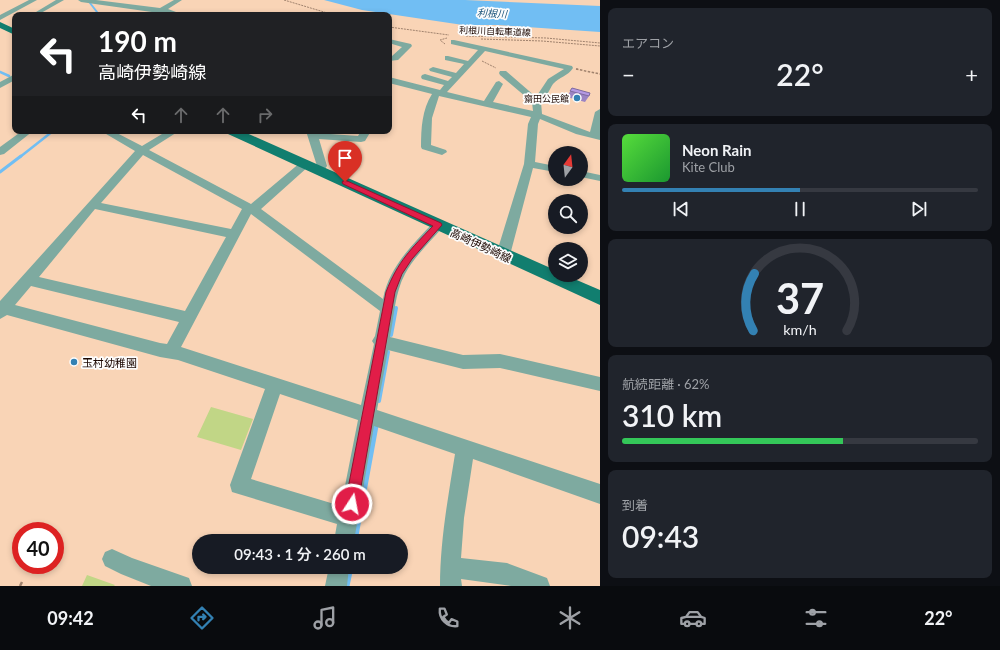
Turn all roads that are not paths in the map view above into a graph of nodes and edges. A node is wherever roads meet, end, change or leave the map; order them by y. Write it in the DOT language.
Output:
graph roads {
  1 [pos="34,0"];
  2 [pos="61,0"];
  3 [pos="81,0"];
  4 [pos="180,0"];
  5 [pos="100,2"];
  6 [pos="160,11"];
  7 [pos="39,12"];
  8 [pos="98,12"];
  9 [pos="165,12"];
  10 [pos="0,18"];
  11 [pos="0,26"];
  12 [pos="12,31"];
  13 [pos="452,40"];
  14 [pos="392,42"];
  15 [pos="483,49"];
  16 [pos="392,58"];
  17 [pos="448,58"];
  18 [pos="471,60"];
  19 [pos="433,69"];
  20 [pos="503,74"];
  21 [pos="0,75"];
  22 [pos="457,76"];
  23 [pos="425,78"];
  24 [pos="12,79"];
  25 [pos="12,79"];
  26 [pos="392,81"];
  27 [pos="449,84"];
  28 [pos="499,84"];
  29 [pos="0,85"];
  30 [pos="439,93"];
  31 [pos="536,101"];
  32 [pos="487,104"];
  33 [pos="599,109"];
  34 [pos="536,115"];
  35 [pos="24,134"];
  36 [pos="112,134"];
  37 [pos="169,134"];
  38 [pos="239,134"];
  39 [pos="312,134"];
  40 [pos="364,134"];
  41 [pos="597,136"];
  42 [pos="142,150"];
  43 [pos="0,152"];
  44 [pos="442,152"];
  45 [pos="305,164"];
  46 [pos="529,164"];
  47 [pos="548,168"];
  48 [pos="319,170"];
  49 [pos="588,175"];
  50 [pos="600,178"];
  51 [pos="92,205"];
  52 [pos="253,209"];
  53 [pos="438,225"];
  54 [pos="233,234"];
  55 [pos="503,255"];
  56 [pos="29,280"];
  57 [pos="600,298"];
  58 [pos="387,308"];
  59 [pos="1,310"];
  60 [pos="188,318"];
  61 [pos="380,341"];
  62 [pos="171,351"];
  63 [pos="275,384"];
  64 [pos="600,384"];
  65 [pos="368,416"];
  66 [pos="465,449"];
  67 [pos="600,494"];
  68 [pos="349,518"];
  69 [pos="346,534"];
  70 [pos="112,559"];
  71 [pos="338,574"];
  72 [pos="450,576"];
  73 [pos="181,586"];
  74 [pos="336,586"];
  75 [pos="539,586"];
  1 -- 10 [label="street"];
  2 -- 7 [label="street"];
  3 -- 5 [label="street"];
  4 -- 6 [label="street"];
  5 -- 6 [label="street"];
  5 -- 8 [label="street"];
  6 -- 9 [label="street"];
  11 -- 12 [label="main road"];
  13 -- 15 [label="street"];
  14 -- 16 [label="street"];
  15 -- 18 [label="street"];
  15 -- 31 [label="street"];
  17 -- 18 [label="street"];
  18 -- 22 [label="street"];
  19 -- 22 [label="street"];
  20 -- 31 [label="street"];
  21 -- 24 [label="street"];
  22 -- 27 [label="street"];
  23 -- 27 [label="street"];
  25 -- 29 [label="street"];
  26 -- 30 [label="street"];
  27 -- 30 [label="street"];
  28 -- 32 [label="street"];
  30 -- 32 [label="street"];
  30 -- 44 [label="street"];
  31 -- 34 [label="street"];
  32 -- 34 [label="street"];
  33 -- 41 [label="street"];
  34 -- 41 [label="street"];
  34 -- 46 [label="street"];
  35 -- 43 [label="street"];
  36 -- 42 [label="street"];
  37 -- 42 [label="street"];
  38 -- 45 [label="main road, 高崎伊勢崎線"];
  39 -- 40 [label="street"];
  39 -- 48 [label="street"];
  42 -- 51 [label="street"];
  42 -- 52 [label="street"];
  45 -- 48 [label="main road, 高崎伊勢崎線"];
  45 -- 52 [label="street"];
  46 -- 47 [label="street"];
  46 -- 55 [label="street"];
  48 -- 53 [label="main road, 高崎伊勢崎線"];
  49 -- 50 [label="street"];
  51 -- 54 [label="street"];
  51 -- 56 [label="street"];
  52 -- 54 [label="street"];
  52 -- 58 [label="street"];
  53 -- 55 [label="main road, 高崎伊勢崎線"];
  53 -- 58 [label="street"];
  54 -- 60 [label="street"];
  55 -- 57 [label="main road, 高崎伊勢崎線"];
  56 -- 59 [label="street"];
  56 -- 60 [label="street"];
  58 -- 61 [label="street"];
  59 -- 62 [label="street"];
  60 -- 62 [label="street"];
  61 -- 64 [label="street"];
  61 -- 65 [label="street"];
  62 -- 63 [label="street"];
  63 -- 65 [label="street"];
  63 -- 68 [label="street"];
  65 -- 66 [label="street"];
  65 -- 68 [label="street"];
  66 -- 67 [label="street"];
  66 -- 72 [label="street"];
  68 -- 69 [label="street"];
  70 -- 73 [label="street"];
  71 -- 74 [label="street"];
  72 -- 75 [label="street"];
}
